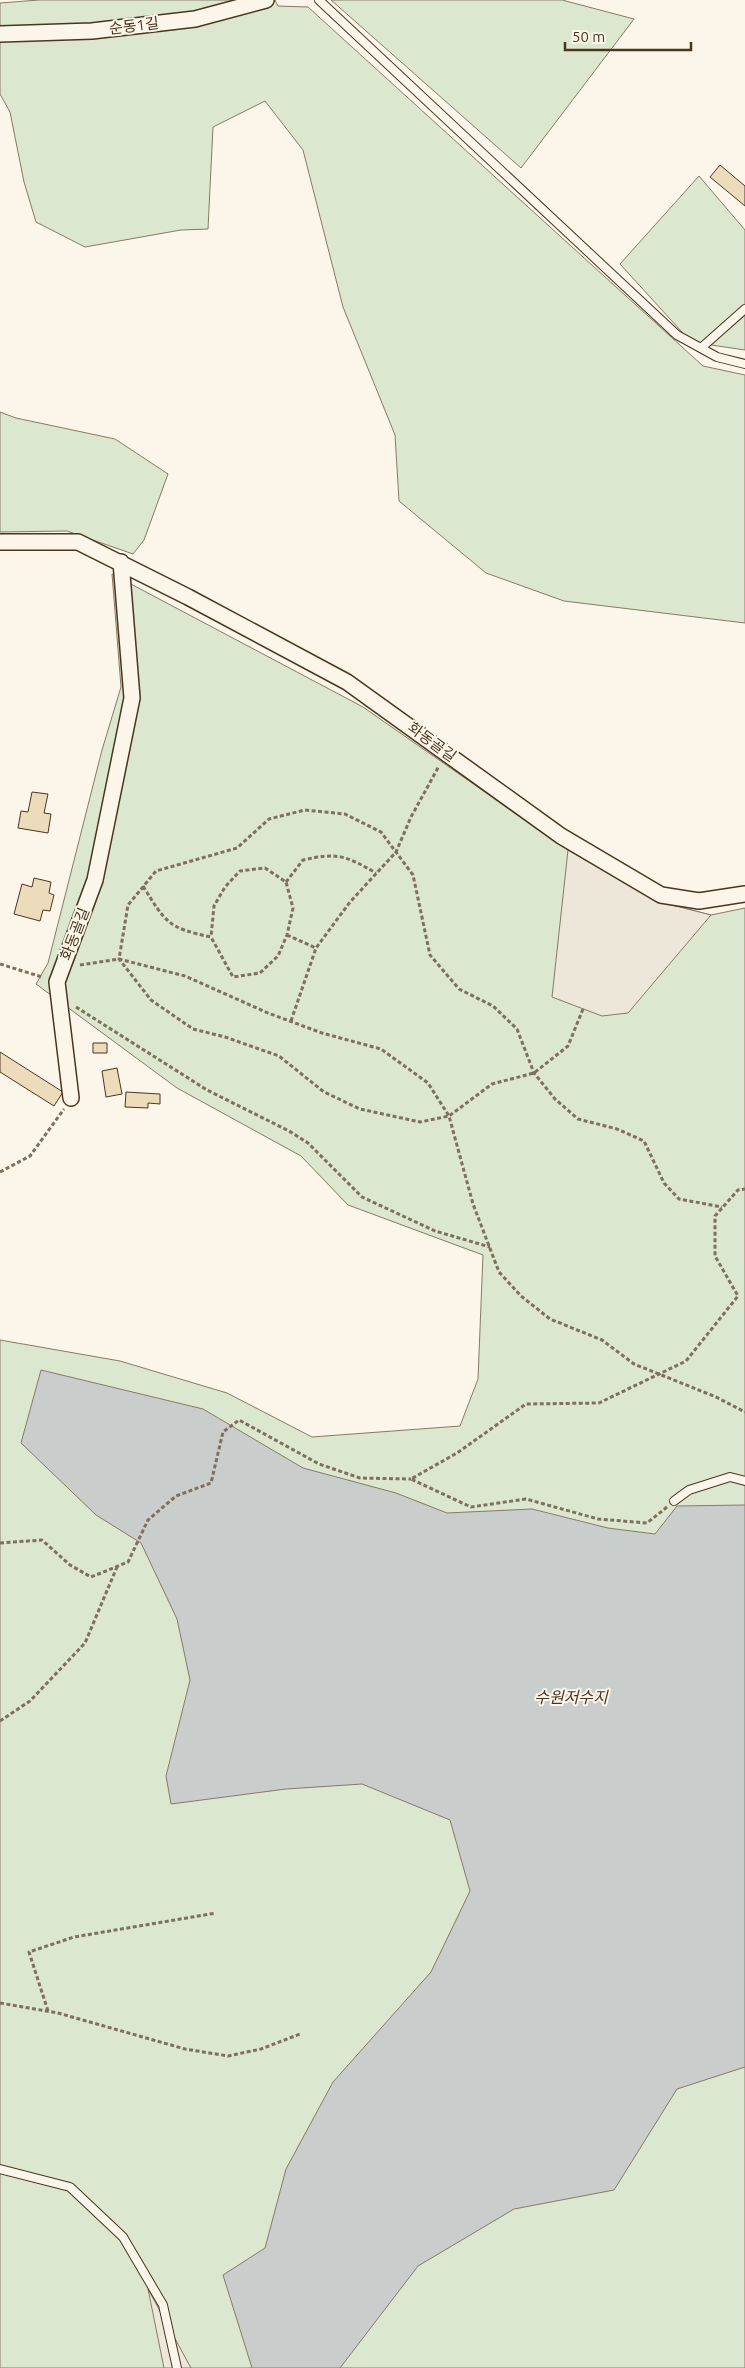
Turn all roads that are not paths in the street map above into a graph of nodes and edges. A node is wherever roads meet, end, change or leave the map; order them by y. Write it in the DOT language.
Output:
graph roads {
  1 [pos="266,0"];
  2 [pos="319,0"];
  3 [pos="0,34"];
  4 [pos="745,309"];
  5 [pos="701,348"];
  6 [pos="745,364"];
  7 [pos="0,542"];
  8 [pos="121,562"];
  9 [pos="745,894"];
  10 [pos="71,1098"];
  11 [pos="745,1481"];
  12 [pos="674,1501"];
  13 [pos="0,2169"];
  14 [pos="176,2368"];
  1 -- 3 [label="street, 순동1길"];
  2 -- 5 [label="lane"];
  4 -- 5 [label="lane"];
  5 -- 6 [label="lane"];
  7 -- 8 [label="street, 화동골길"];
  8 -- 9 [label="street, 화동골길"];
  8 -- 10 [label="street, 화동골길"];
  11 -- 12 [label="lane"];
  13 -- 14 [label="lane"];
}
